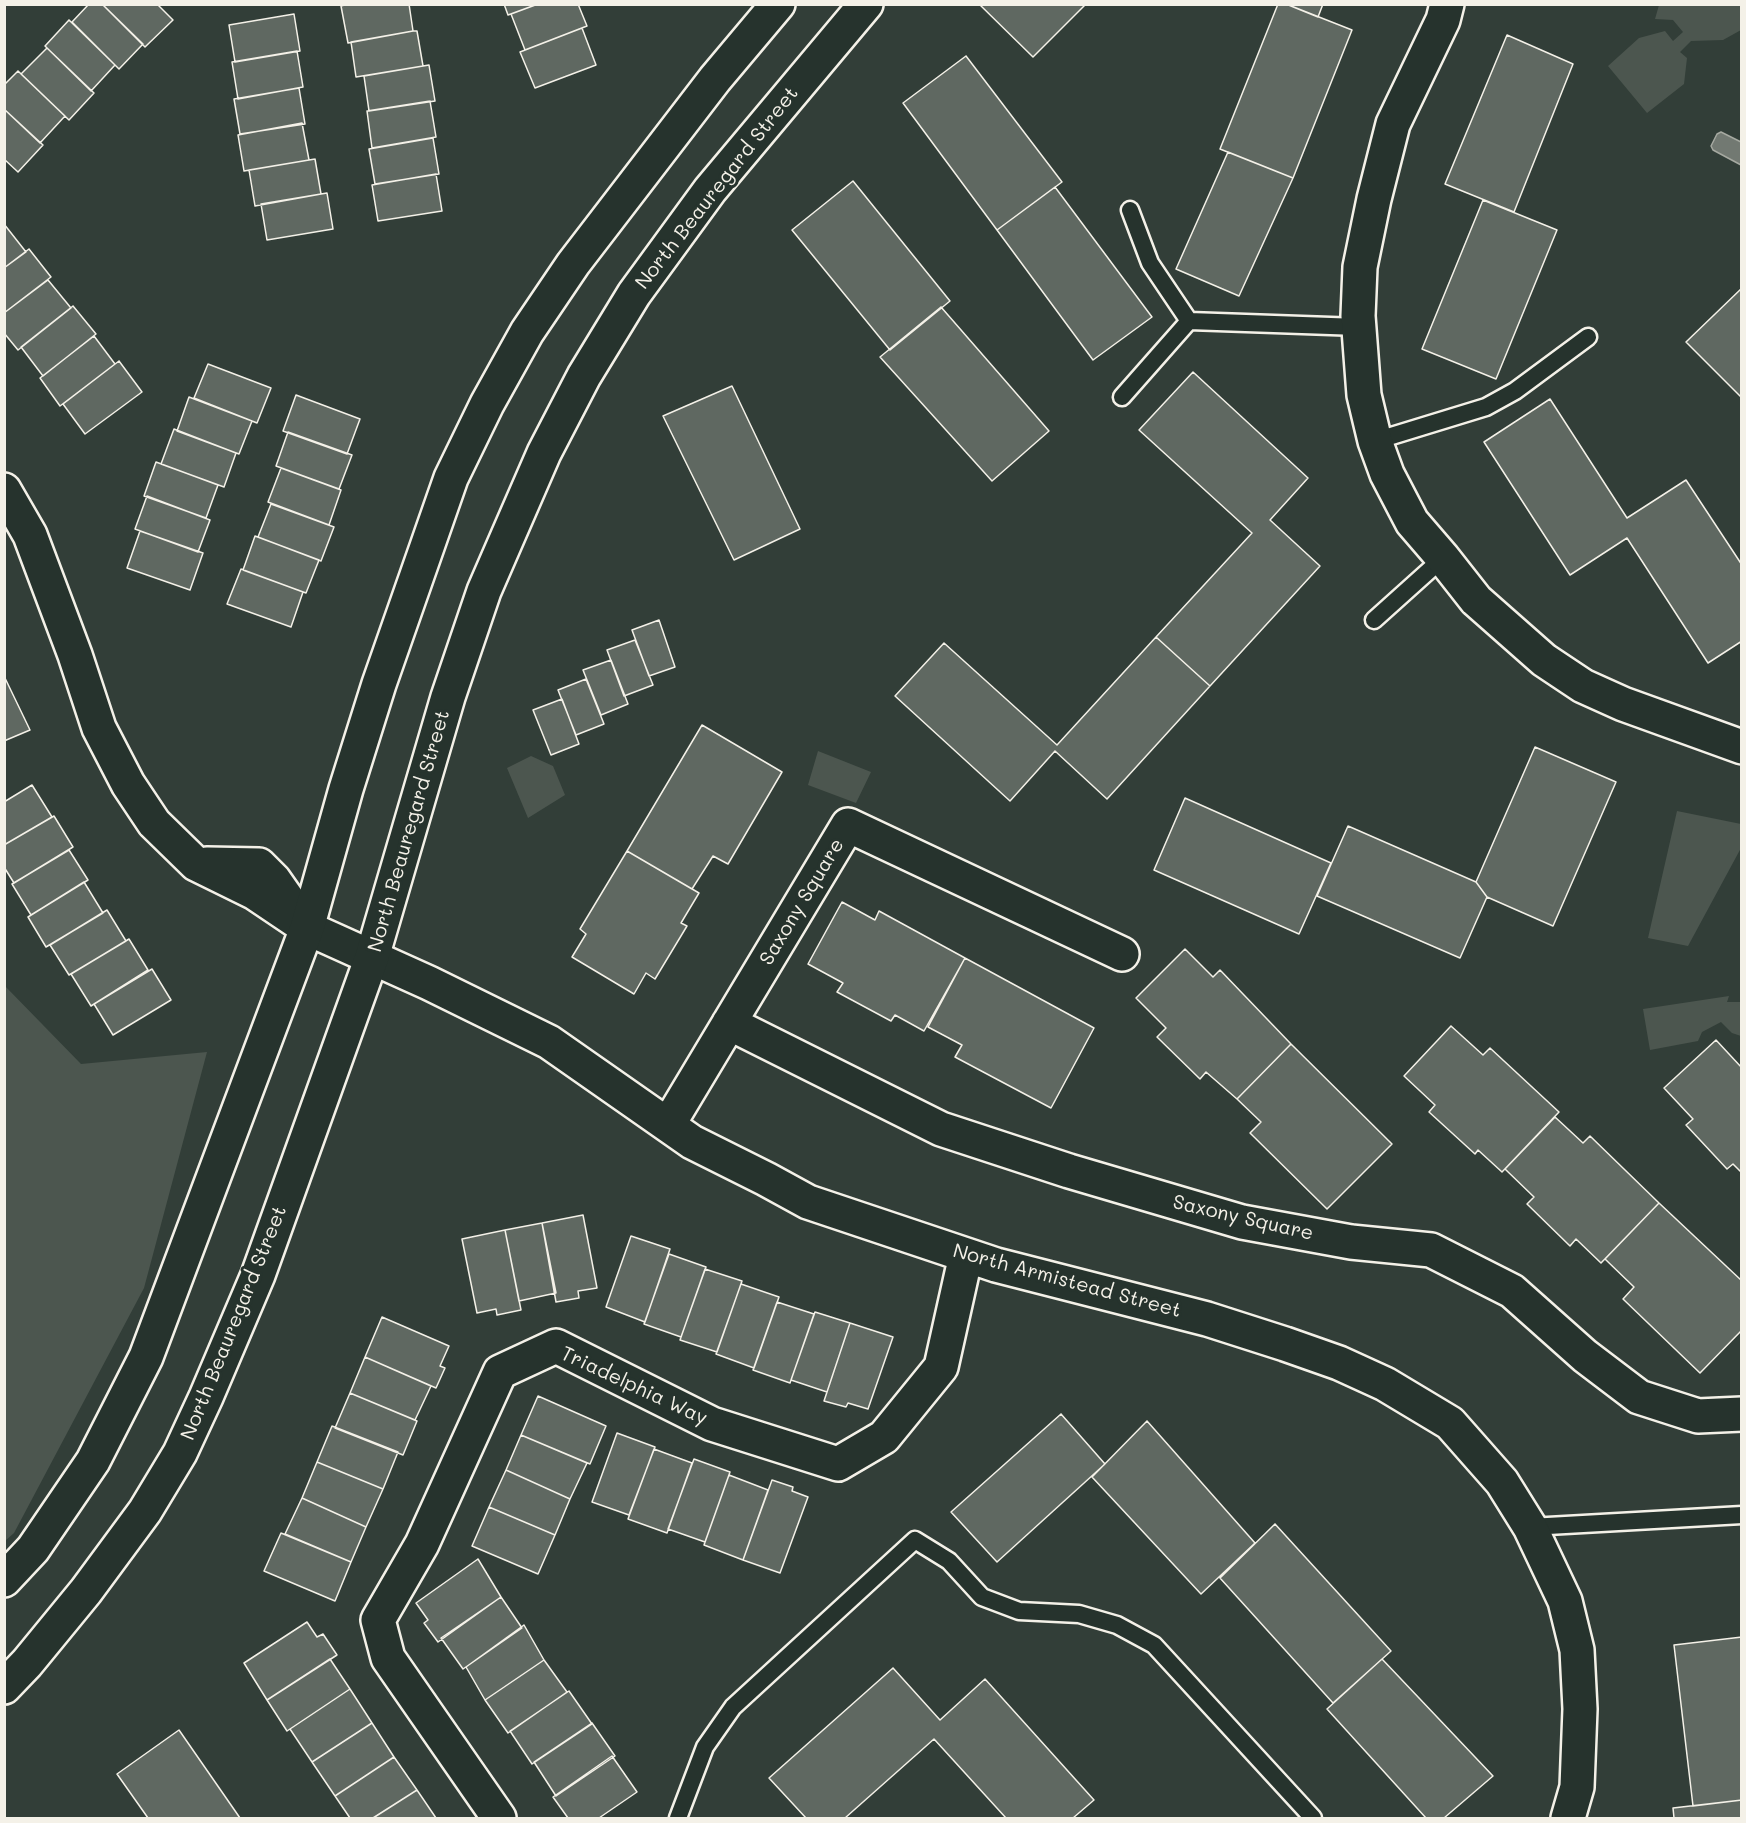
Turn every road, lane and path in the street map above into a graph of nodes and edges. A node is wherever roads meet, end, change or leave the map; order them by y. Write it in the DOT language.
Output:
graph roads {
  1 [pos="778,4"];
  2 [pos="866,4"];
  3 [pos="1447,4"];
  4 [pos="1130,210"];
  5 [pos="1189,321"];
  6 [pos="1359,327"];
  7 [pos="1588,337"];
  8 [pos="1122,398"];
  9 [pos="1375,441"];
  10 [pos="4,490"];
  11 [pos="1443,558"];
  12 [pos="1374,620"];
  13 [pos="1742,747"];
  14 [pos="307,928"];
  15 [pos="1122,954"];
  16 [pos="372,957"];
  17 [pos="729,1023"];
  18 [pos="668,1125"];
  19 [pos="966,1255"];
  20 [pos="1742,1414"];
  21 [pos="1742,1515"];
  22 [pos="1530,1527"];
  23 [pos="4,1580"];
  24 [pos="4,1687"];
  25 [pos="499,1818"];
  26 [pos="678,1818"];
  27 [pos="1313,1818"];
  28 [pos="1568,1818"];
  1 -- 14 [label="street"];
  2 -- 16 [label="street, North Beauregard Street"];
  3 -- 6 [label="street"];
  4 -- 5 [label="lane"];
  5 -- 6 [label="lane"];
  5 -- 8 [label="lane"];
  6 -- 9 [label="street"];
  7 -- 9 [label="lane"];
  9 -- 11 [label="street"];
  10 -- 14 [label="street"];
  11 -- 12 [label="lane"];
  11 -- 13 [label="street"];
  14 -- 16 [label="street, North Armistead Street"];
  14 -- 23 [label="street"];
  15 -- 17 [label="street, Saxony Square"];
  16 -- 18 [label="street, North Armistead Street"];
  16 -- 24 [label="street, North Beauregard Street"];
  17 -- 18 [label="street, Saxony Square"];
  17 -- 20 [label="street, Saxony Square"];
  18 -- 19 [label="street, North Armistead Street"];
  19 -- 22 [label="street, North Armistead Street"];
  19 -- 25 [label="street, Triadelphia Way"];
  21 -- 22 [label="lane"];
  22 -- 28 [label="street, North Armistead Street"];
  26 -- 27 [label="lane"];
}
